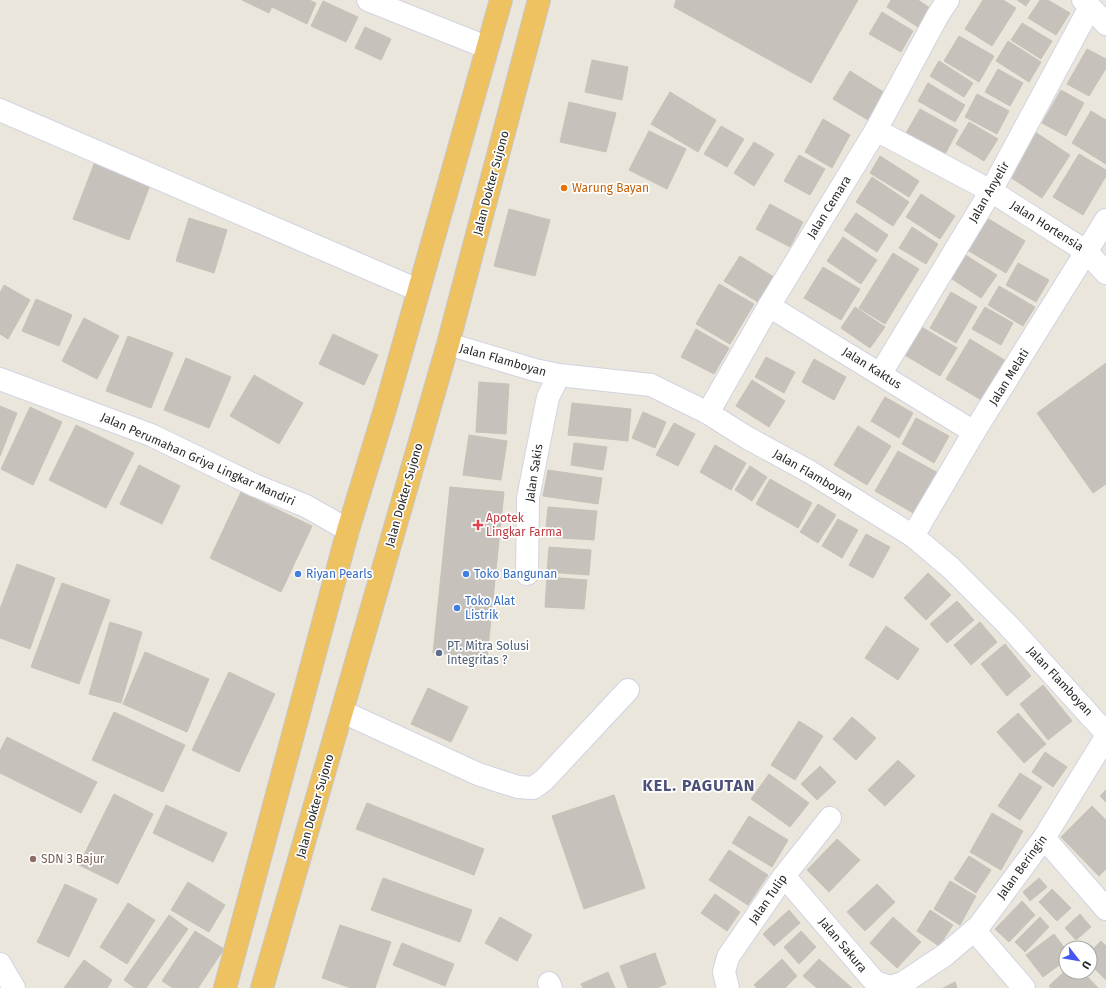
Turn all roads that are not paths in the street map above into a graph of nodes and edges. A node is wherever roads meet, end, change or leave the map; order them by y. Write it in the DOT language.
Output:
graph roads {
  1 [pos="368,0"];
  2 [pos="501,0"];
  3 [pos="539,0"];
  4 [pos="948,0"];
  5 [pos="1086,4"];
  6 [pos="1106,24"];
  7 [pos="486,47"];
  8 [pos="0,110"];
  9 [pos="876,130"];
  10 [pos="991,191"];
  11 [pos="1106,220"];
  12 [pos="1087,252"];
  13 [pos="1106,273"];
  14 [pos="418,290"];
  15 [pos="769,306"];
  16 [pos="448,344"];
  17 [pos="881,373"];
  18 [pos="559,375"];
  19 [pos="0,379"];
  20 [pos="708,413"];
  21 [pos="974,432"];
  22 [pos="348,530"];
  23 [pos="913,536"];
  24 [pos="527,574"];
  25 [pos="628,690"];
  26 [pos="343,712"];
  27 [pos="1106,733"];
  28 [pos="1106,737"];
  29 [pos="830,818"];
  30 [pos="1044,838"];
  31 [pos="784,876"];
  32 [pos="1106,909"];
  33 [pos="974,930"];
  34 [pos="0,964"];
  35 [pos="914,977"];
  36 [pos="882,987"];
  37 [pos="14,988"];
  38 [pos="225,988"];
  39 [pos="262,988"];
  40 [pos="728,988"];
  41 [pos="1024,988"];
  1 -- 7 [label="street"];
  2 -- 7 [label="highway"];
  3 -- 16 [label="highway, Jalan Dokter Sujono"];
  4 -- 9 [label="street, Jalan Cemara"];
  5 -- 6 [label="street"];
  5 -- 10 [label="street, Jalan Anyelir"];
  7 -- 14 [label="highway"];
  8 -- 14 [label="street"];
  9 -- 10 [label="street, Jalan Hortensia"];
  9 -- 15 [label="street, Jalan Cemara"];
  10 -- 12 [label="street, Jalan Hortensia"];
  10 -- 17 [label="street, Jalan Anyelir"];
  11 -- 12 [label="street, Jalan Melati"];
  12 -- 13 [label="street, Jalan Hortensia"];
  12 -- 21 [label="street, Jalan Melati"];
  14 -- 22 [label="highway"];
  15 -- 17 [label="street, Jalan Kaktus"];
  15 -- 20 [label="street, Jalan Cemara"];
  16 -- 18 [label="street, Jalan Flamboyan"];
  16 -- 26 [label="highway, Jalan Dokter Sujono"];
  17 -- 21 [label="street, Jalan Kaktus"];
  18 -- 20 [label="street, Jalan Flamboyan"];
  18 -- 24 [label="street, Jalan Sakis"];
  19 -- 22 [label="street, Jalan Perumahan Griya Lingkar Mandiri"];
  20 -- 23 [label="street, Jalan Flamboyan"];
  21 -- 23 [label="street, Jalan Melati"];
  22 -- 38 [label="highway"];
  23 -- 27 [label="street, Jalan Flamboyan"];
  25 -- 26 [label="street"];
  26 -- 39 [label="highway, Jalan Dokter Sujono"];
  28 -- 30 [label="street, Jalan Beringin"];
  29 -- 31 [label="street, Jalan Tulip"];
  30 -- 32 [label="street"];
  30 -- 33 [label="street, Jalan Beringin"];
  31 -- 36 [label="street, Jalan Sakura"];
  31 -- 40 [label="street, Jalan Tulip"];
  33 -- 35 [label="street, Jalan Beringin"];
  33 -- 41 [label="street"];
  34 -- 37 [label="street"];
  35 -- 36 [label="street, Jalan Sakura"];
}
